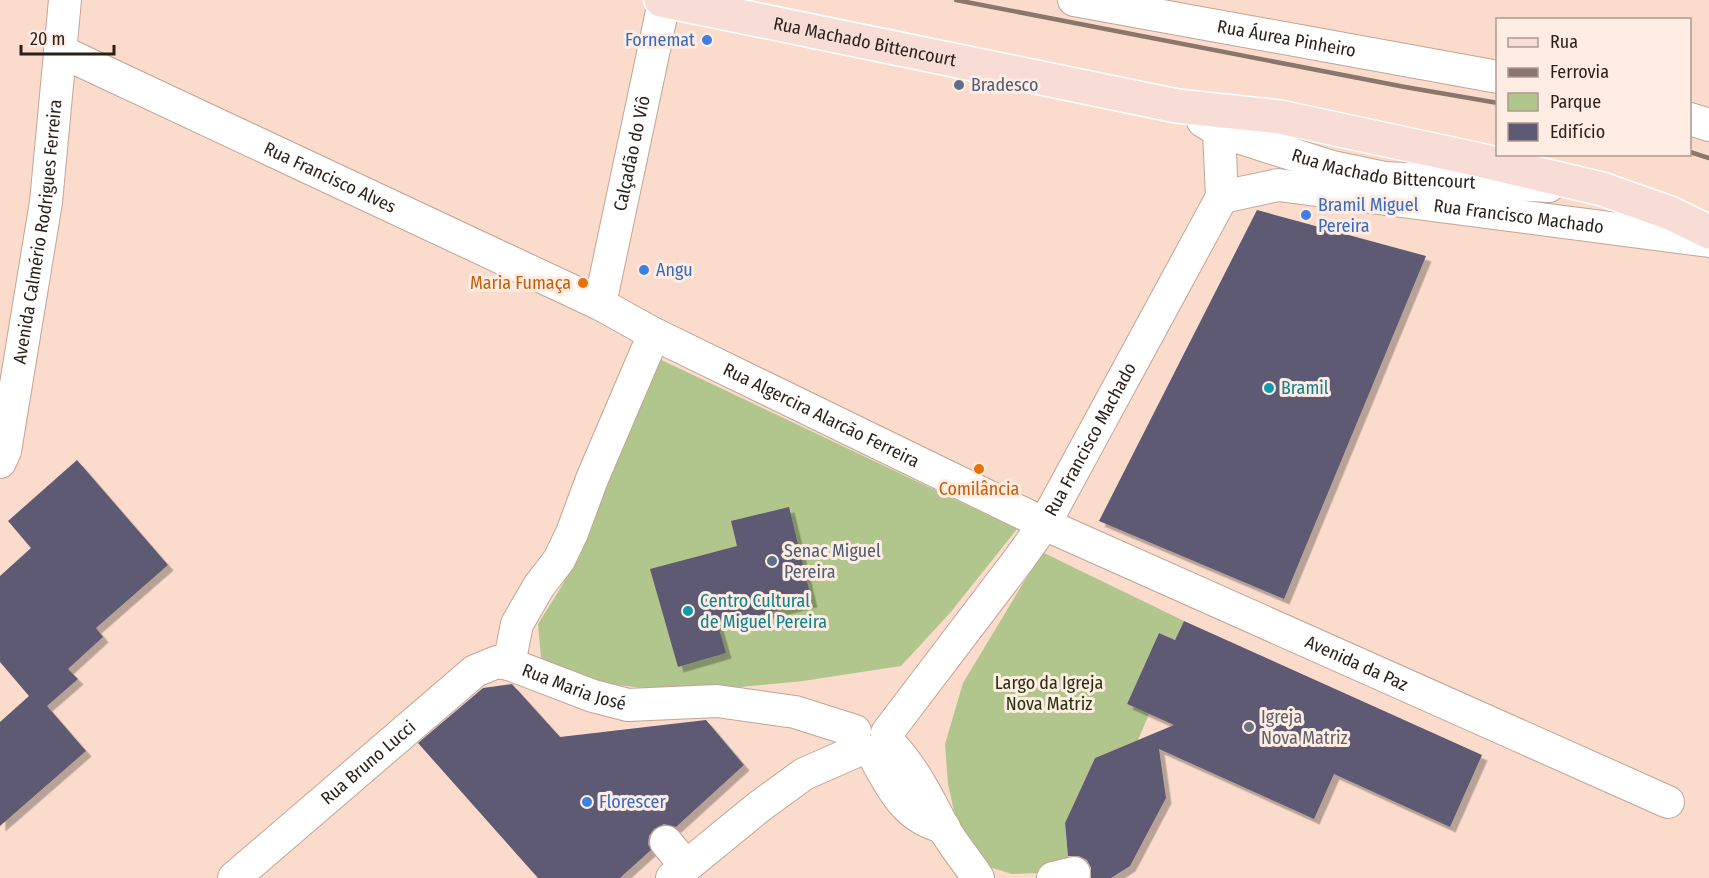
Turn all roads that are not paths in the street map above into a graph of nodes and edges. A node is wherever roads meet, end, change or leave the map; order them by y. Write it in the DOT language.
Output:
graph roads {
  1 [pos="65,0"];
  2 [pos="1074,0"];
  3 [pos="662,1"];
  4 [pos="60,51"];
  5 [pos="1496,77"];
  6 [pos="1177,106"];
  7 [pos="1691,120"];
  8 [pos="1709,125"];
  9 [pos="1219,131"];
  10 [pos="1602,189"];
  11 [pos="1222,197"];
  12 [pos="1709,232"];
  13 [pos="1709,241"];
  14 [pos="600,304"];
  15 [pos="654,334"];
  16 [pos="0,462"];
  17 [pos="1039,520"];
  18 [pos="509,664"];
  19 [pos="872,738"];
  20 [pos="1668,802"];
  21 [pos="666,842"];
  22 [pos="679,872"];
  23 [pos="234,878"];
  24 [pos="978,878"];
  1 -- 4 [label="street, Avenida Calmério Rodrigues Ferreira"];
  2 -- 5 [label="street, Rua Áurea Pinheiro"];
  3 -- 6 [label="main road, Rua Machado Bittencourt"];
  3 -- 14 [label="street, Calçadão do Viô"];
  4 -- 14 [label="street, Rua Francisco Alves"];
  4 -- 16 [label="street, Avenida Calmério Rodrigues Ferreira"];
  6 -- 9 [label="street, Rua Machado Bittencourt"];
  6 -- 10 [label="main road, Rua Machado Bittencourt"];
  7 -- 8 [label="street"];
  9 -- 10 [label="street, Rua Machado Bittencourt"];
  9 -- 11 [label="street"];
  10 -- 12 [label="main road, Rua Machado Bittencourt"];
  11 -- 13 [label="street, Rua Francisco Machado"];
  11 -- 17 [label="street, Rua Francisco Machado"];
  14 -- 15 [label="street, Rua Algercira Alarcão Ferreira"];
  15 -- 17 [label="street, Rua Algercira Alarcão Ferreira"];
  15 -- 18 [label="street, Rua Maria José"];
  17 -- 19 [label="street, Rua Francisco Machado"];
  17 -- 20 [label="street, Avenida da Paz"];
  18 -- 19 [label="street, Rua Maria José"];
  18 -- 23 [label="street, Rua Bruno Lucci"];
  19 -- 22 [label="street"];
  19 -- 24 [label="street"];
  21 -- 22 [label="street"];
}
